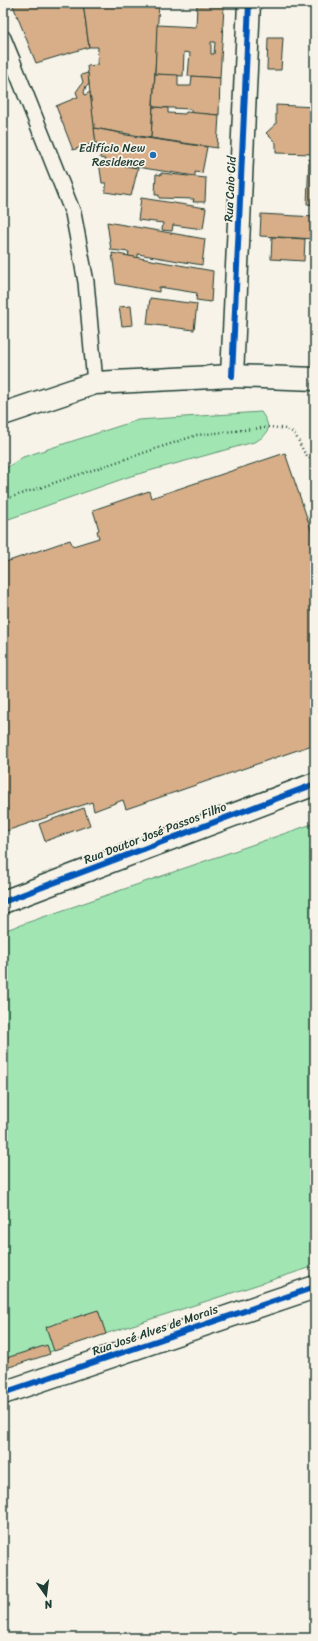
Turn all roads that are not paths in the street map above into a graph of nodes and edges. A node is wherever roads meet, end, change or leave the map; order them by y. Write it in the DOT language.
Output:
graph roads {
  1 [pos="249,3"];
  2 [pos="3,38"];
  3 [pos="7,62"];
  4 [pos="232,376"];
  5 [pos="315,379"];
  6 [pos="95,383"];
  7 [pos="3,414"];
  8 [pos="315,784"];
  9 [pos="3,902"];
  10 [pos="315,1287"];
  11 [pos="3,1393"];
  1 -- 4 [label="street, Rua Caio Cid"];
  2 -- 3 [label="lane"];
  3 -- 6 [label="lane"];
  4 -- 5 [label="street"];
  4 -- 6 [label="street"];
  6 -- 7 [label="street"];
  8 -- 9 [label="street, Rua Doutor José Passos Filho"];
  10 -- 11 [label="street, Rua José Alves de Morais"];
}
